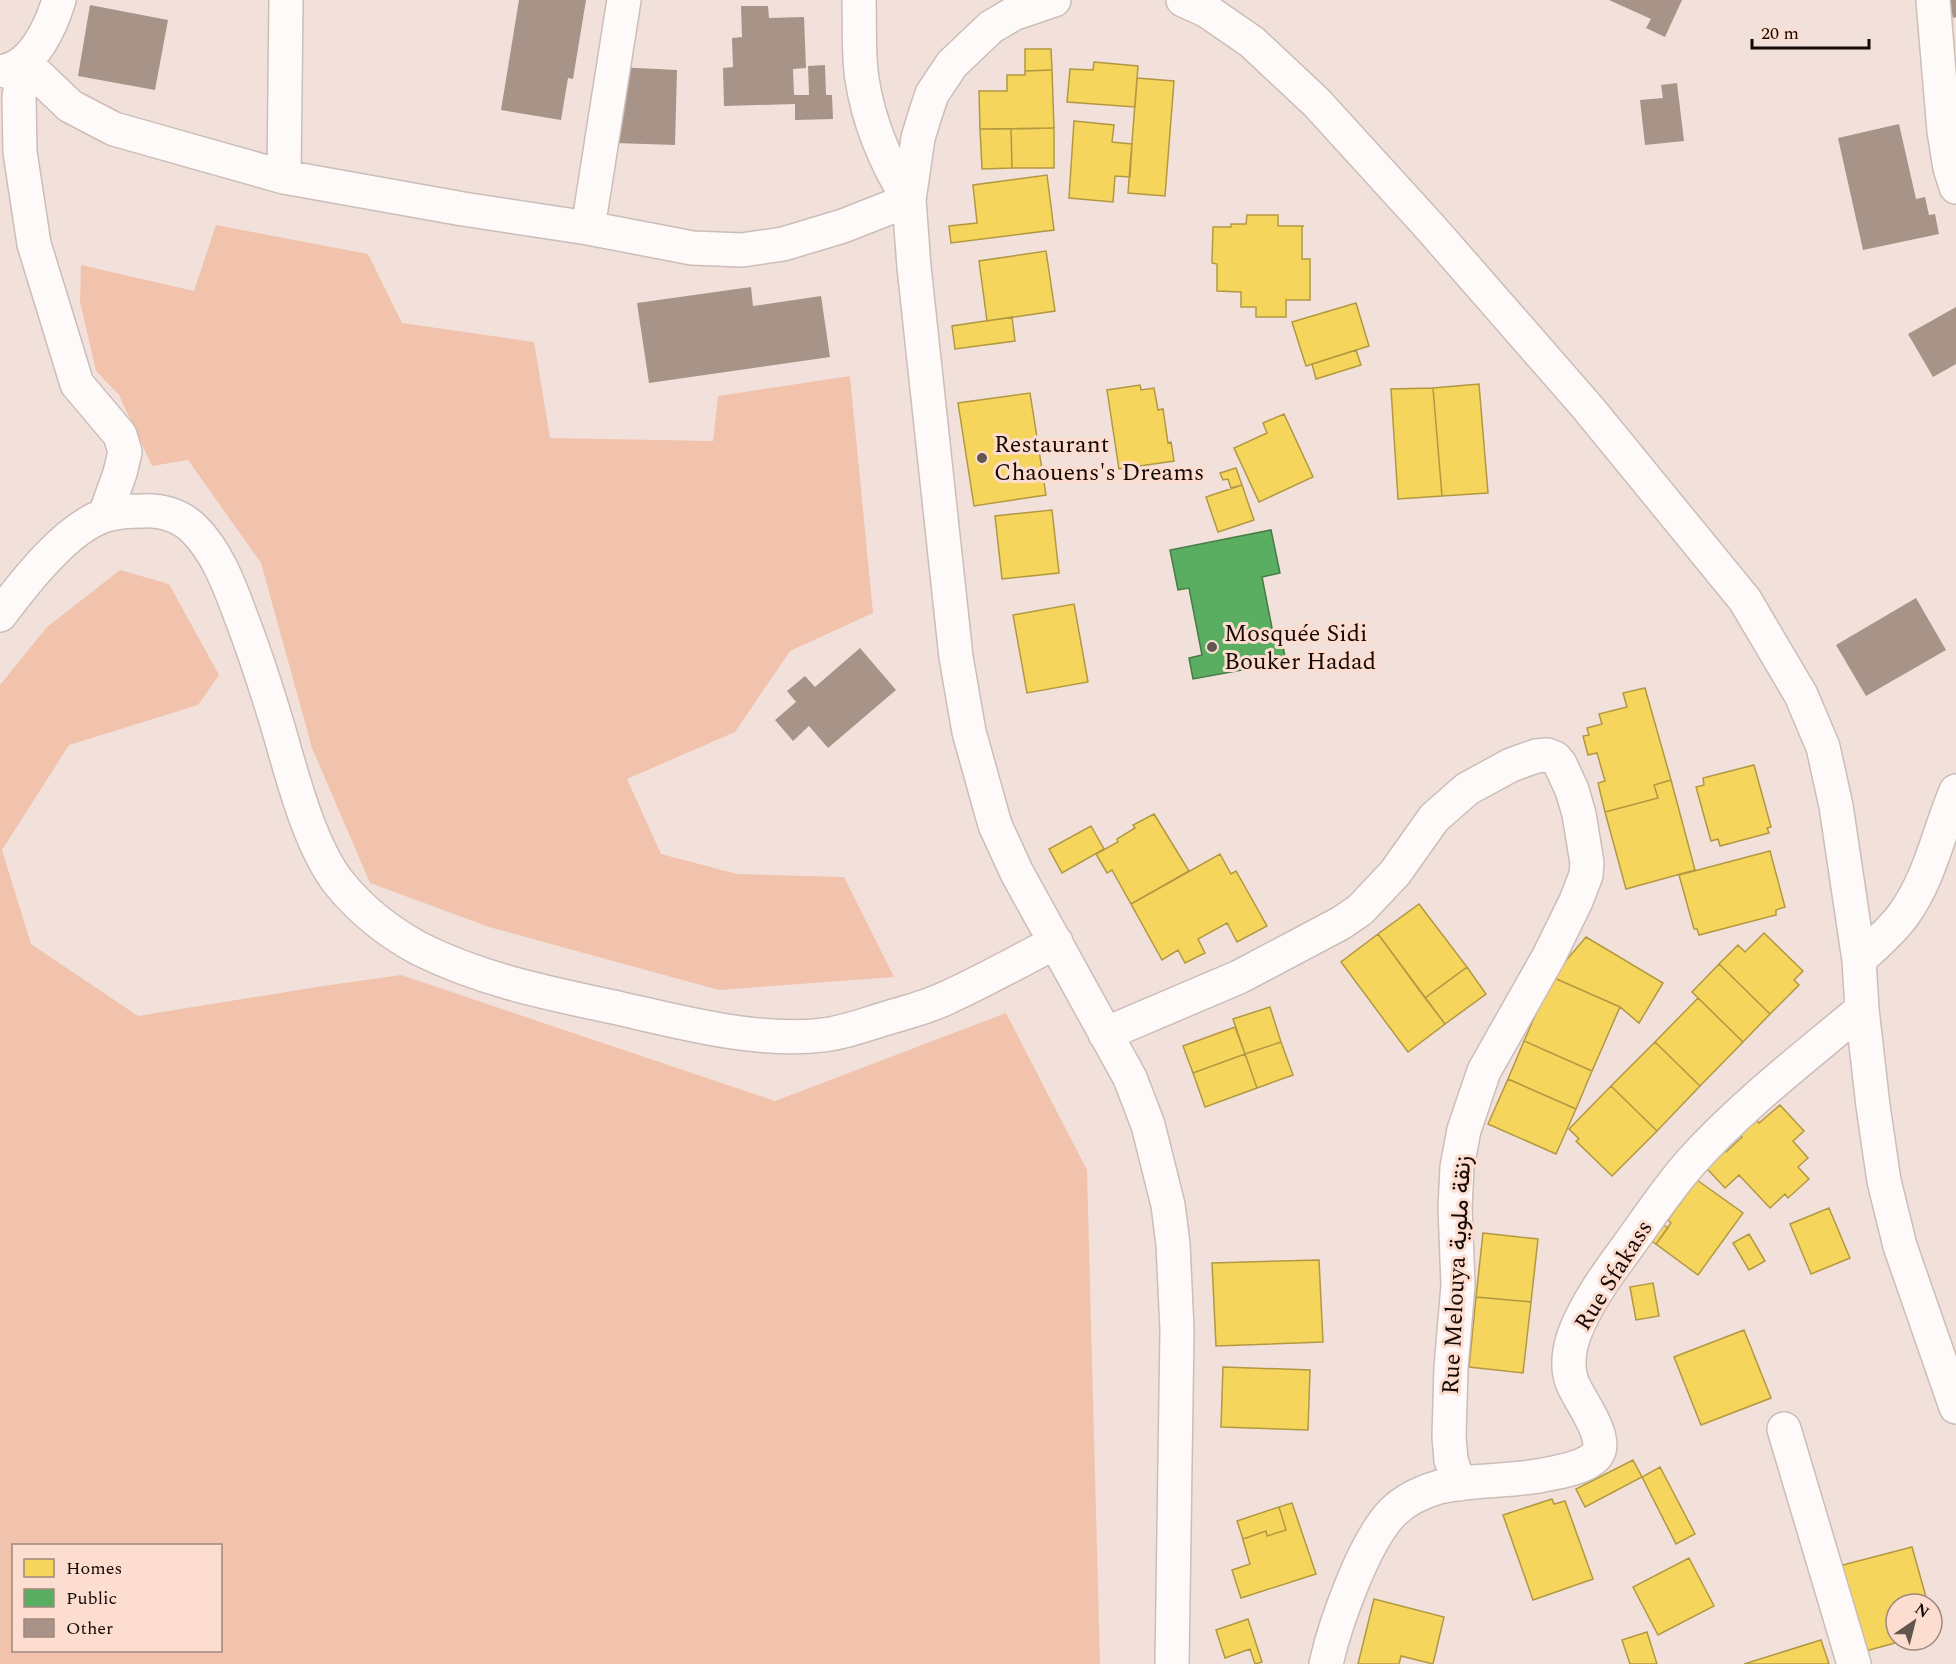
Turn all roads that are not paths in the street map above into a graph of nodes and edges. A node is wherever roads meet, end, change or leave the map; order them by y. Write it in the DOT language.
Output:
graph roads {
  1 [pos="59,0"];
  2 [pos="286,0"];
  3 [pos="624,0"];
  4 [pos="859,0"];
  5 [pos="1054,0"];
  6 [pos="1183,0"];
  7 [pos="1933,0"];
  8 [pos="12,67"];
  9 [pos="284,177"];
  10 [pos="1956,187"];
  11 [pos="909,200"];
  12 [pos="588,228"];
  13 [pos="105,515"];
  14 [pos="0,615"];
  15 [pos="1956,791"];
  16 [pos="1056,942"];
  17 [pos="1859,960"];
  18 [pos="1862,1009"];
  19 [pos="1105,1034"];
  20 [pos="1956,1407"];
  21 [pos="1784,1429"];
  22 [pos="1459,1484"];
  23 [pos="1172,1664"];
  24 [pos="1326,1664"];
  25 [pos="1854,1664"];
  1 -- 8 [label="street"];
  2 -- 9 [label="street"];
  3 -- 12 [label="street"];
  4 -- 11 [label="street"];
  5 -- 11 [label="street"];
  6 -- 17 [label="street"];
  7 -- 10 [label="street"];
  8 -- 9 [label="street"];
  8 -- 13 [label="street"];
  9 -- 12 [label="street"];
  11 -- 12 [label="street"];
  11 -- 16 [label="street"];
  13 -- 14 [label="street"];
  13 -- 16 [label="street"];
  15 -- 17 [label="street"];
  16 -- 19 [label="street"];
  17 -- 18 [label="street"];
  18 -- 20 [label="street"];
  18 -- 22 [label="street, Rue Sfakass"];
  19 -- 22 [label="street, Rue Melouya زنقة ملوية"];
  19 -- 23 [label="street"];
  21 -- 25 [label="street"];
  22 -- 24 [label="street, Rue Sfakass"];
}
